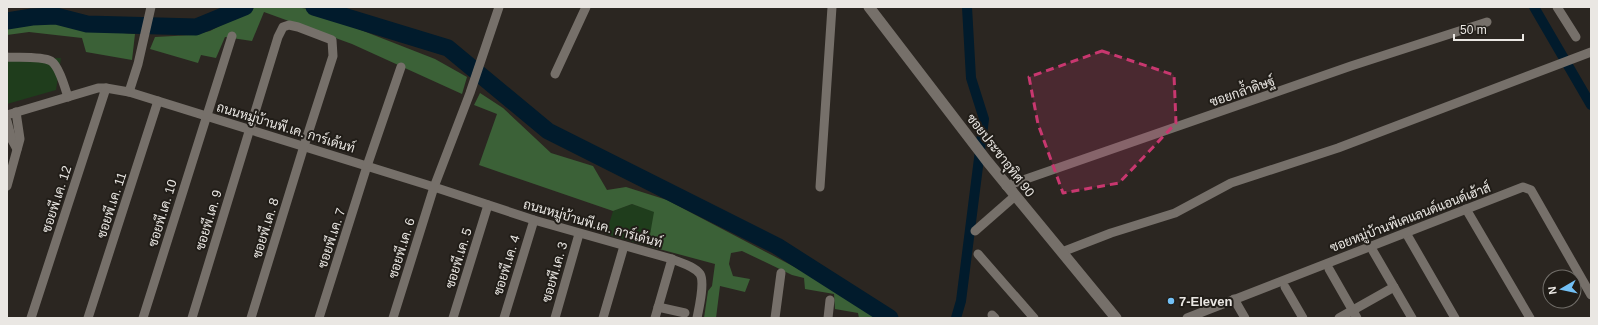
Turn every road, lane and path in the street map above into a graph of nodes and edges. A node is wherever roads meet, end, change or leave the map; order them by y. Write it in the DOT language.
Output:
graph roads {
  1 [pos="500,7"];
  2 [pos="586,7"];
  3 [pos="832,7"];
  4 [pos="869,7"];
  5 [pos="1557,7"];
  6 [pos="150,8"];
  7 [pos="1486,22"];
  8 [pos="232,36"];
  9 [pos="1576,37"];
  10 [pos="1588,53"];
  11 [pos="7,57"];
  12 [pos="401,67"];
  13 [pos="555,74"];
  14 [pos="106,88"];
  15 [pos="129,92"];
  16 [pos="68,97"];
  17 [pos="158,101"];
  18 [pos="11,113"];
  19 [pos="206,116"];
  20 [pos="7,121"];
  21 [pos="250,129"];
  22 [pos="304,146"];
  23 [pos="17,149"];
  24 [pos="367,166"];
  25 [pos="7,186"];
  26 [pos="434,186"];
  27 [pos="1006,186"];
  28 [pos="820,187"];
  29 [pos="1015,196"];
  30 [pos="488,205"];
  31 [pos="1466,209"];
  32 [pos="534,220"];
  33 [pos="975,230"];
  34 [pos="1406,233"];
  35 [pos="579,234"];
  36 [pos="624,246"];
  37 [pos="1373,251"];
  38 [pos="1062,252"];
  39 [pos="978,254"];
  40 [pos="672,259"];
  41 [pos="1329,269"];
  42 [pos="781,273"];
  43 [pos="1285,287"];
  44 [pos="1394,287"];
  45 [pos="1591,295"];
  46 [pos="1234,299"];
  47 [pos="830,300"];
  48 [pos="658,307"];
  49 [pos="685,313"];
  50 [pos="1355,314"];
  51 [pos="31,318"];
  52 [pos="88,318"];
  53 [pos="143,318"];
  54 [pos="192,318"];
  55 [pos="250,318"];
  56 [pos="319,318"];
  57 [pos="393,318"];
  58 [pos="453,318"];
  59 [pos="504,318"];
  60 [pos="555,318"];
  61 [pos="603,318"];
  62 [pos="655,318"];
  63 [pos="697,318"];
  64 [pos="775,318"];
  65 [pos="828,318"];
  66 [pos="1034,318"];
  67 [pos="1116,318"];
  68 [pos="1187,318"];
  69 [pos="1245,318"];
  70 [pos="1303,318"];
  71 [pos="1339,318"];
  72 [pos="1412,318"];
  73 [pos="1455,318"];
  74 [pos="1530,318"];
  1 -- 26 [label="street"];
  2 -- 13 [label="street"];
  3 -- 28 [label="street"];
  4 -- 27 [label="street, ซอยประชาอุทิศ 90"];
  5 -- 9 [label="street"];
  6 -- 15 [label="street"];
  7 -- 27 [label="street, ซอยกล้ำดิษฐ์"];
  8 -- 19 [label="street, ซอยพี.เค. 10"];
  10 -- 38 [label="street"];
  11 -- 16 [label="street"];
  12 -- 24 [label="street, ซอยพี.เค. 7"];
  14 -- 15 [label="street, ถนนหมู่บ้านพี.เค. การ์เด้นท์"];
  14 -- 16 [label="street, ถนนหมู่บ้านพี.เค. การ์เด้นท์"];
  14 -- 51 [label="street, ซอยพี.เค. 12"];
  15 -- 17 [label="street, ถนนหมู่บ้านพี.เค. การ์เด้นท์"];
  16 -- 18 [label="street, ถนนหมู่บ้านพี.เค. การ์เด้นท์"];
  17 -- 19 [label="street, ถนนหมู่บ้านพี.เค. การ์เด้นท์"];
  17 -- 52 [label="street, ซอยพี.เค. 11"];
  18 -- 23 [label="street"];
  19 -- 21 [label="street, ถนนหมู่บ้านพี.เค. การ์เด้นท์"];
  19 -- 53 [label="street, ซอยพี.เค. 10"];
  20 -- 23 [label="street"];
  21 -- 22 [label="street, ถนนหมู่บ้านพี.เค. การ์เด้นท์"];
  21 -- 22 [label="street, ซอยพี.เค. 9"];
  21 -- 54 [label="street, ซอยพี.เค. 9"];
  22 -- 24 [label="street, ถนนหมู่บ้านพี.เค. การ์เด้นท์"];
  22 -- 55 [label="street, ซอยพี.เค. 8"];
  23 -- 25 [label="street"];
  24 -- 26 [label="street, ถนนหมู่บ้านพี.เค. การ์เด้นท์"];
  24 -- 56 [label="street, ซอยพี.เค. 7"];
  26 -- 30 [label="street, ถนนหมู่บ้านพี.เค. การ์เด้นท์"];
  26 -- 57 [label="street, ซอยพี.เค. 6"];
  27 -- 29 [label="street, ซอยประชาอุทิศ 90"];
  29 -- 33 [label="street"];
  29 -- 38 [label="street, ซอยประชาอุทิศ 90"];
  30 -- 32 [label="street, ถนนหมู่บ้านพี.เค. การ์เด้นท์"];
  30 -- 58 [label="street, ซอยพี.เค. 5"];
  31 -- 34 [label="street, ซอยหมู่บ้านพีเคแลนด์แอนด์เฮ้าส์"];
  31 -- 45 [label="street, ซอยหมู่บ้านพีเคแลนด์แอนด์เฮ้าส์"];
  31 -- 74 [label="street"];
  32 -- 35 [label="street, ถนนหมู่บ้านพี.เค. การ์เด้นท์"];
  32 -- 59 [label="street, ซอยพี.เค. 4"];
  34 -- 46 [label="street, ซอยหมู่บ้านพีเคแลนด์แอนด์เฮ้าส์"];
  34 -- 73 [label="street"];
  35 -- 36 [label="street, ถนนหมู่บ้านพี.เค. การ์เด้นท์"];
  35 -- 60 [label="street, ซอยพี.เค. 3"];
  36 -- 40 [label="street, ถนนหมู่บ้านพี.เค. การ์เด้นท์"];
  36 -- 61 [label="street"];
  37 -- 44 [label="street"];
  38 -- 67 [label="street, ซอยประชาอุทิศ 90"];
  39 -- 66 [label="street"];
  40 -- 48 [label="street"];
  40 -- 63 [label="street, ถนนหมู่บ้านพี.เค. การ์เด้นท์"];
  41 -- 50 [label="street"];
  42 -- 64 [label="street"];
  43 -- 70 [label="street"];
  44 -- 50 [label="street"];
  44 -- 72 [label="street"];
  46 -- 68 [label="street, ซอยหมู่บ้านพีเคแลนด์แอนด์เฮ้าส์"];
  46 -- 69 [label="street"];
  47 -- 65 [label="street"];
  48 -- 49 [label="street"];
  48 -- 62 [label="street"];
  50 -- 71 [label="street"];
}
